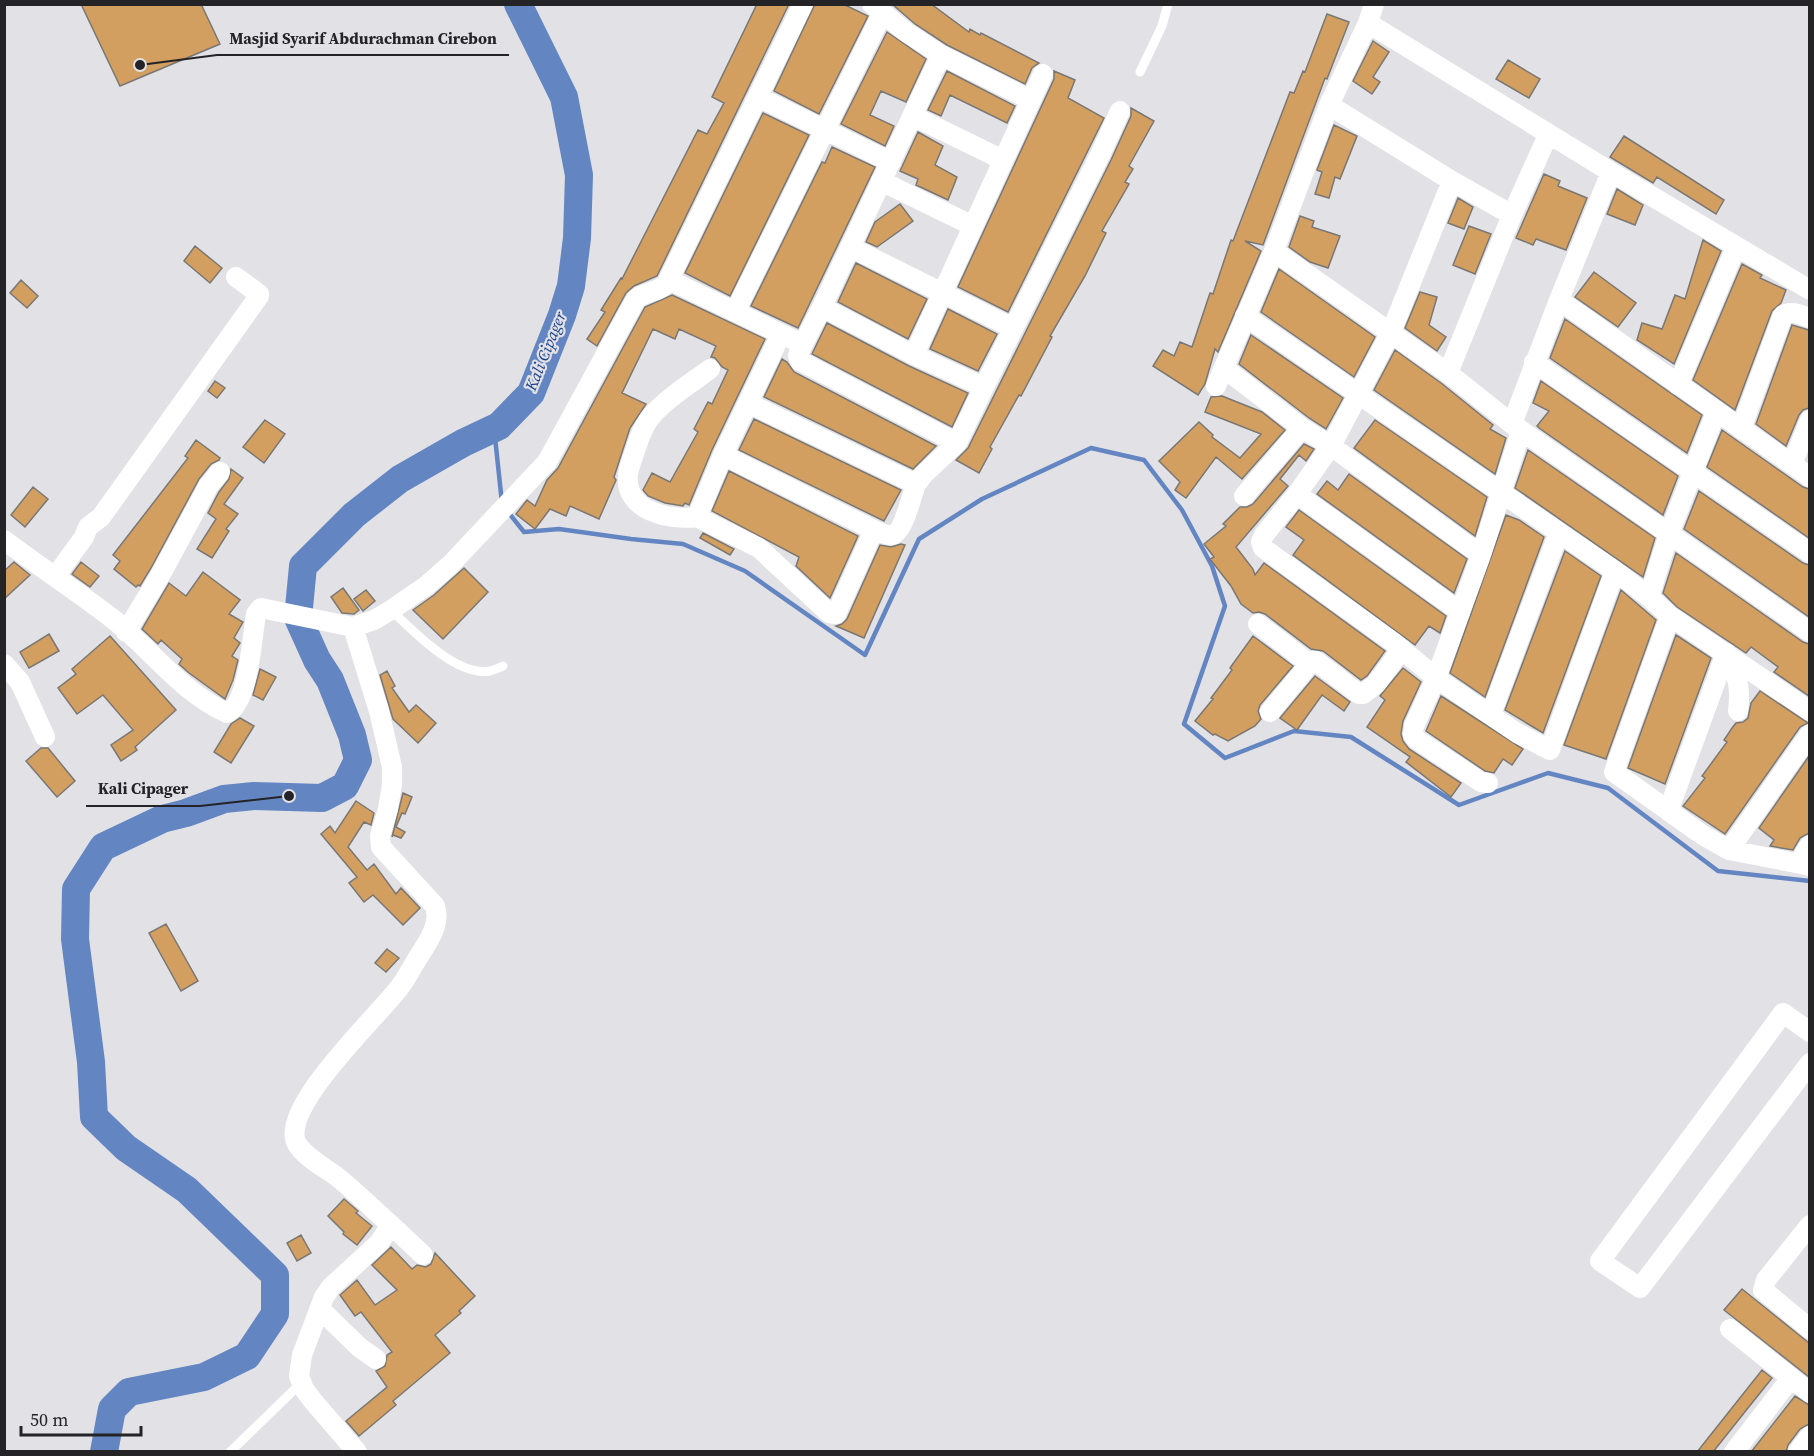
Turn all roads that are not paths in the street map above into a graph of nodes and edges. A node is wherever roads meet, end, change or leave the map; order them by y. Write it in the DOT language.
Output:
graph roads {
  1 [pos="803,4"];
  2 [pos="1167,4"];
  3 [pos="877,8"];
  4 [pos="1371,14"];
  5 [pos="941,55"];
  6 [pos="1140,72"];
  7 [pos="1043,74"];
  8 [pos="758,97"];
  9 [pos="1031,100"];
  10 [pos="1329,105"];
  11 [pos="1120,111"];
  12 [pos="912,116"];
  13 [pos="824,130"];
  14 [pos="1548,135"];
  15 [pos="1003,160"];
  16 [pos="891,162"];
  17 [pos="1611,172"];
  18 [pos="1452,181"];
  19 [pos="881,182"];
  20 [pos="1512,214"];
  21 [pos="973,226"];
  22 [pos="850,247"];
  23 [pos="1736,247"];
  24 [pos="1275,250"];
  25 [pos="236,277"];
  26 [pos="669,280"];
  27 [pos="1809,291"];
  28 [pos="942,293"];
  29 [pos="1559,300"];
  30 [pos="822,307"];
  31 [pos="735,312"];
  32 [pos="1245,316"];
  33 [pos="1809,318"];
  34 [pos="1013,328"];
  35 [pos="1391,332"];
  36 [pos="781,334"];
  37 [pos="802,344"];
  38 [pos="914,355"];
  39 [pos="1534,362"];
  40 [pos="710,369"];
  41 [pos="1448,373"];
  42 [pos="1678,385"];
  43 [pos="984,387"];
  44 [pos="1358,393"];
  45 [pos="748,403"];
  46 [pos="1716,412"];
  47 [pos="1809,420"];
  48 [pos="1517,427"];
  49 [pos="1302,428"];
  50 [pos="1741,429"];
  51 [pos="957,443"];
  52 [pos="1331,446"];
  53 [pos="723,454"];
  54 [pos="1792,464"];
  55 [pos="220,472"];
  56 [pos="1692,473"];
  57 [pos="1809,477"];
  58 [pos="916,484"];
  59 [pos="1297,494"];
  60 [pos="1502,494"];
  61 [pos="1244,496"];
  62 [pos="697,517"];
  63 [pos="874,530"];
  64 [pos="1559,532"];
  65 [pos="1669,534"];
  66 [pos="4,540"];
  67 [pos="1809,553"];
  68 [pos="1481,555"];
  69 [pos="1615,571"];
  70 [pos="55,577"];
  71 [pos="1649,597"];
  72 [pos="391,610"];
  73 [pos="1459,611"];
  74 [pos="1670,616"];
  75 [pos="1258,624"];
  76 [pos="353,627"];
  77 [pos="126,632"];
  78 [pos="1809,632"];
  79 [pos="1402,649"];
  80 [pos="1726,653"];
  81 [pos="4,664"];
  82 [pos="1310,664"];
  83 [pos="503,666"];
  84 [pos="1436,678"];
  85 [pos="1738,711"];
  86 [pos="1809,711"];
  87 [pos="1270,712"];
  88 [pos="1491,714"];
  89 [pos="1809,734"];
  90 [pos="45,737"];
  91 [pos="1488,783"];
  92 [pos="1669,809"];
  93 [pos="1809,845"];
  94 [pos="1729,850"];
  95 [pos="1805,865"];
  96 [pos="1809,1032"];
  97 [pos="1809,1063"];
  98 [pos="391,1225"];
  99 [pos="1809,1225"];
  100 [pos="423,1255"];
  101 [pos="320,1309"];
  102 [pos="1730,1329"];
  103 [pos="1809,1329"];
  104 [pos="376,1359"];
  105 [pos="1791,1378"];
  106 [pos="299,1384"];
  107 [pos="1809,1393"];
  108 [pos="1809,1436"];
  109 [pos="230,1452"];
  110 [pos="357,1452"];
  111 [pos="1734,1452"];
  112 [pos="1798,1452"];
  1 -- 8 [label="street"];
  2 -- 6 [label="lane"];
  3 -- 5 [label="street"];
  3 -- 13 [label="street"];
  4 -- 10 [label="street"];
  4 -- 14 [label="street"];
  5 -- 9 [label="street"];
  5 -- 12 [label="street"];
  7 -- 9 [label="street"];
  8 -- 13 [label="street"];
  8 -- 26 [label="street"];
  9 -- 15 [label="street"];
  10 -- 18 [label="street"];
  10 -- 24 [label="street"];
  11 -- 34 [label="street"];
  12 -- 15 [label="street"];
  12 -- 16 [label="street"];
  13 -- 16 [label="street"];
  13 -- 31 [label="street"];
  14 -- 17 [label="street"];
  14 -- 20 [label="street"];
  15 -- 21 [label="street"];
  16 -- 19 [label="street"];
  17 -- 23 [label="street"];
  17 -- 29 [label="street"];
  18 -- 20 [label="street"];
  18 -- 35 [label="street"];
  19 -- 21 [label="street"];
  19 -- 22 [label="street"];
  20 -- 41 [label="street"];
  21 -- 28 [label="street"];
  22 -- 28 [label="street"];
  22 -- 30 [label="street"];
  23 -- 27 [label="street"];
  23 -- 42 [label="street"];
  24 -- 32 [label="street"];
  24 -- 35 [label="street"];
  25 -- 70 [label="street"];
  26 -- 31 [label="street"];
  26 -- 72 [label="street"];
  28 -- 34 [label="street"];
  28 -- 38 [label="street"];
  29 -- 39 [label="street"];
  29 -- 42 [label="street"];
  30 -- 37 [label="street"];
  30 -- 38 [label="street"];
  31 -- 36 [label="street"];
  32 -- 44 [label="street"];
  32 -- 49 [label="street"];
  33 -- 50 [label="street"];
  34 -- 43 [label="street"];
  35 -- 41 [label="street"];
  35 -- 44 [label="street"];
  36 -- 37 [label="street"];
  36 -- 45 [label="street"];
  37 -- 51 [label="street"];
  38 -- 43 [label="street"];
  39 -- 48 [label="street"];
  39 -- 56 [label="street"];
  40 -- 62 [label="street"];
  41 -- 48 [label="street"];
  42 -- 46 [label="street"];
  43 -- 51 [label="street"];
  44 -- 52 [label="street"];
  44 -- 60 [label="street"];
  45 -- 53 [label="street"];
  45 -- 58 [label="street"];
  46 -- 50 [label="street"];
  46 -- 56 [label="street"];
  47 -- 54 [label="street"];
  48 -- 60 [label="street"];
  48 -- 65 [label="street"];
  49 -- 52 [label="street"];
  49 -- 61 [label="street"];
  50 -- 54 [label="street"];
  51 -- 58 [label="street"];
  52 -- 59 [label="street"];
  52 -- 68 [label="street"];
  53 -- 62 [label="street"];
  53 -- 63 [label="street"];
  54 -- 57 [label="street"];
  55 -- 77 [label="street"];
  56 -- 65 [label="street"];
  56 -- 67 [label="street"];
  58 -- 63 [label="street"];
  59 -- 73 [label="street"];
  59 -- 79 [label="street"];
  60 -- 64 [label="street"];
  60 -- 68 [label="street"];
  62 -- 63 [label="street"];
  64 -- 69 [label="street"];
  64 -- 88 [label="street"];
  65 -- 71 [label="street"];
  65 -- 78 [label="street"];
  66 -- 70 [label="street"];
  68 -- 73 [label="street"];
  69 -- 71 [label="street"];
  69 -- 88 [label="street"];
  70 -- 77 [label="street"];
  71 -- 74 [label="street"];
  72 -- 76 [label="street"];
  72 -- 83 [label="lane"];
  73 -- 84 [label="street"];
  74 -- 80 [label="street"];
  74 -- 92 [label="street"];
  75 -- 82 [label="street"];
  76 -- 77 [label="street"];
  76 -- 98 [label="street"];
  79 -- 82 [label="street"];
  79 -- 84 [label="street"];
  80 -- 85 [label="street"];
  80 -- 86 [label="street"];
  80 -- 92 [label="street"];
  81 -- 90 [label="street"];
  82 -- 87 [label="street"];
  84 -- 88 [label="street"];
  84 -- 91 [label="street"];
  89 -- 94 [label="street"];
  92 -- 94 [label="street"];
  93 -- 95 [label="street"];
  94 -- 95 [label="street"];
  96 -- 97 [label="street"];
  98 -- 100 [label="street"];
  98 -- 101 [label="street"];
  99 -- 103 [label="street"];
  101 -- 104 [label="street"];
  101 -- 106 [label="street"];
  102 -- 105 [label="street"];
  105 -- 107 [label="street"];
  105 -- 111 [label="street"];
  106 -- 109 [label="lane"];
  106 -- 110 [label="street"];
  108 -- 112 [label="street"];
}
